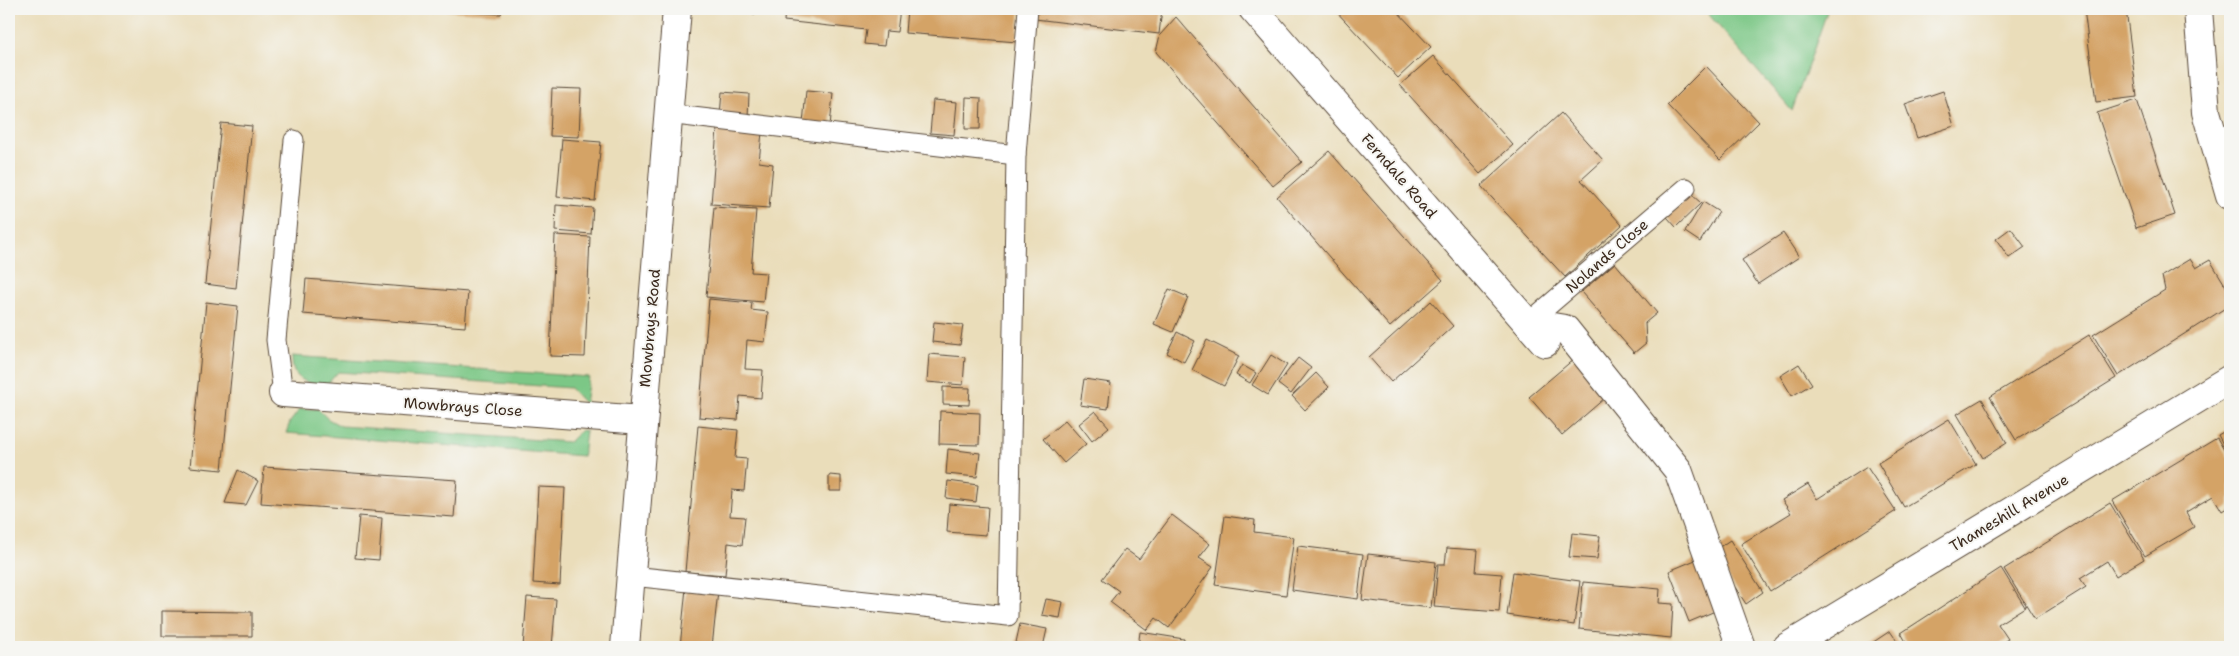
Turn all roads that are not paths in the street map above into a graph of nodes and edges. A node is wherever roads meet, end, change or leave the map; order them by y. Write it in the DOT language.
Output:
graph roads {
  1 [pos="677,9"];
  2 [pos="1028,9"];
  3 [pos="1253,9"];
  4 [pos="2198,9"];
  5 [pos="667,114"];
  6 [pos="294,140"];
  7 [pos="1016,154"];
  8 [pos="1686,188"];
  9 [pos="2230,195"];
  10 [pos="1537,333"];
  11 [pos="2230,378"];
  12 [pos="283,393"];
  13 [pos="642,420"];
  14 [pos="632,576"];
  15 [pos="625,647"];
  16 [pos="1742,647"];
  17 [pos="1787,647"];
  1 -- 5 [label="street, Mowbrays Road"];
  2 -- 7 [label="lane"];
  3 -- 10 [label="street, Ferndale Road"];
  4 -- 9 [label="street"];
  5 -- 7 [label="lane"];
  5 -- 13 [label="street, Mowbrays Road"];
  6 -- 12 [label="lane"];
  7 -- 14 [label="lane"];
  8 -- 10 [label="lane, Nolands Close"];
  10 -- 16 [label="street"];
  11 -- 17 [label="street, Thameshill Avenue"];
  12 -- 13 [label="street, Mowbrays Close"];
  13 -- 14 [label="street, Mowbrays Road"];
  14 -- 15 [label="street, Mowbrays Road"];
}
